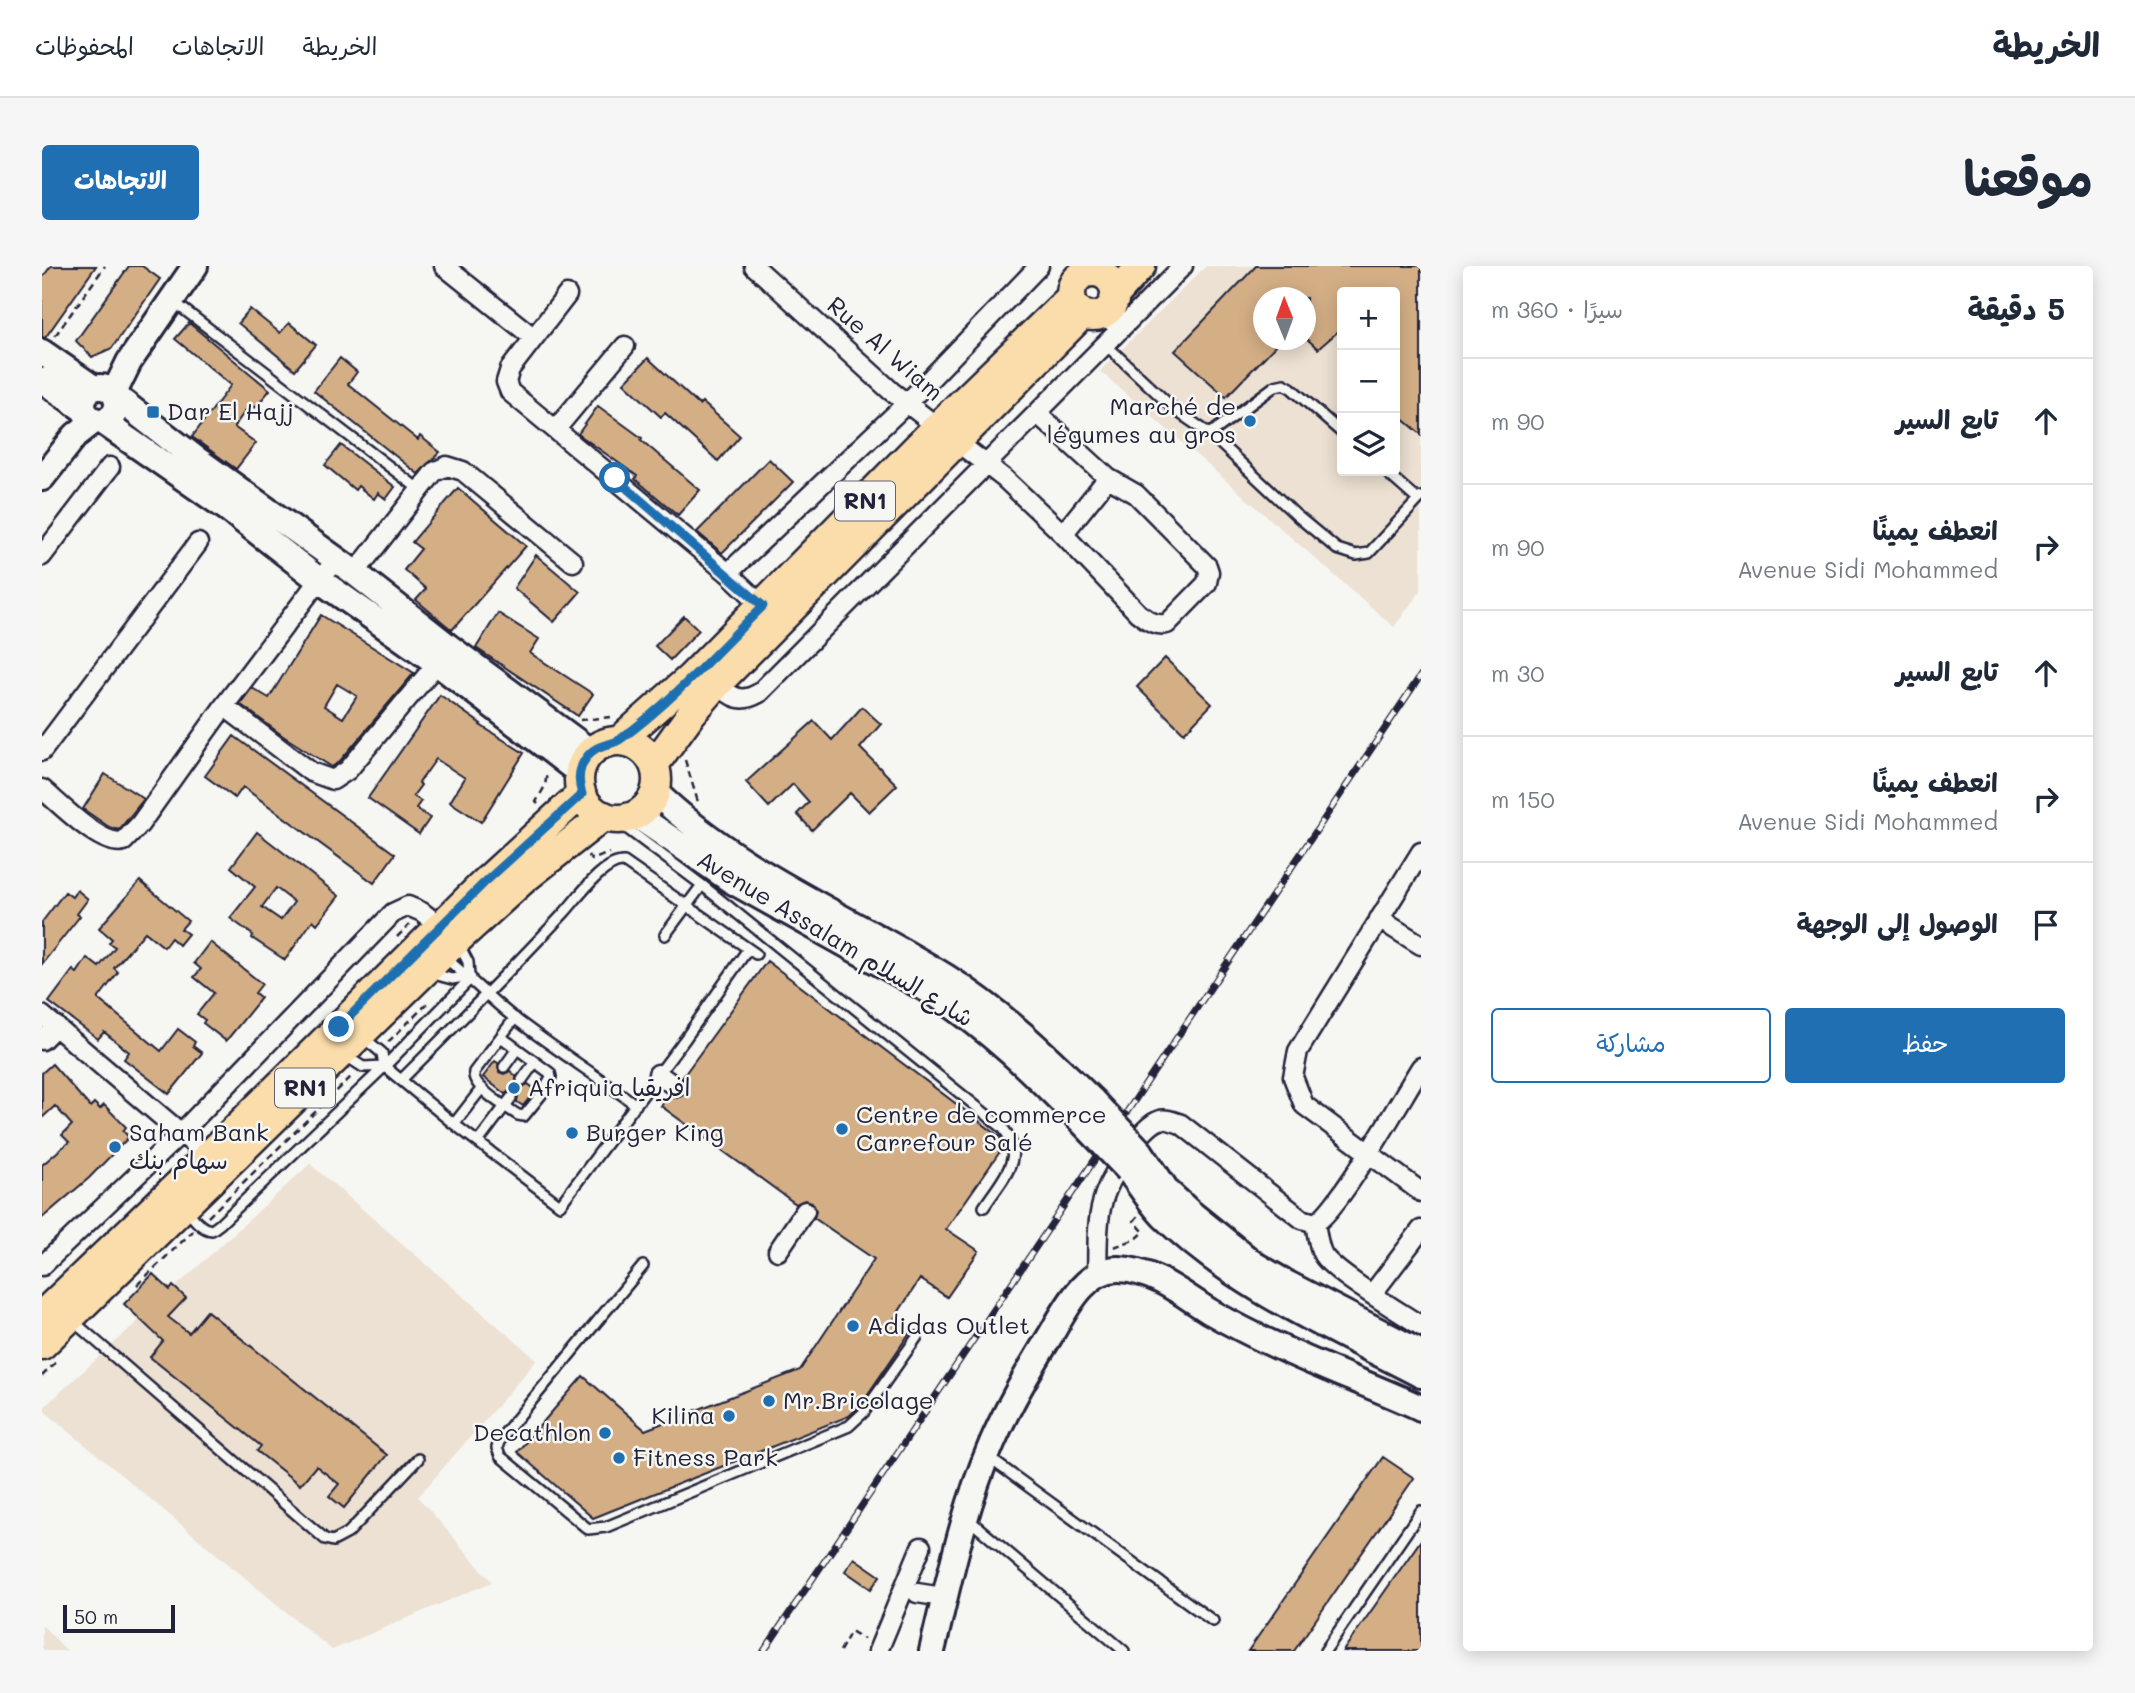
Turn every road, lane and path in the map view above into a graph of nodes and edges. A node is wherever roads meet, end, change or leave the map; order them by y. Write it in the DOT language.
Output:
graph roads {
  1 [pos="105,266"];
  2 [pos="195,266"];
  3 [pos="443,266"];
  4 [pos="754,266"];
  5 [pos="1039,266"];
  6 [pos="1141,266"];
  7 [pos="1183,266"];
  8 [pos="1090,269"];
  9 [pos="567,295"];
  10 [pos="172,300"];
  11 [pos="1099,310"];
  12 [pos="534,338"];
  13 [pos="1106,345"];
  14 [pos="625,346"];
  15 [pos="43,352"];
  16 [pos="42,380"];
  17 [pos="906,402"];
  18 [pos="99,404"];
  19 [pos="1038,414"];
  20 [pos="556,429"];
  21 [pos="1337,429"];
  22 [pos="948,433"];
  23 [pos="1210,434"];
  24 [pos="987,464"];
  25 [pos="110,467"];
  26 [pos="1391,476"];
  27 [pos="42,478"];
  28 [pos="1108,478"];
  29 [pos="420,490"];
  30 [pos="1419,498"];
  31 [pos="1063,534"];
  32 [pos="198,543"];
  33 [pos="42,556"];
  34 [pos="573,562"];
  35 [pos="346,566"];
  36 [pos="728,573"];
  37 [pos="319,580"];
  38 [pos="763,606"];
  39 [pos="443,655"];
  40 [pos="717,684"];
  41 [pos="224,706"];
  42 [pos="622,713"];
  43 [pos="579,720"];
  44 [pos="536,738"];
  45 [pos="619,741"];
  46 [pos="42,751"];
  47 [pos="685,757"];
  48 [pos="584,773"];
  49 [pos="654,779"];
  50 [pos="42,789"];
  51 [pos="684,816"];
  52 [pos="618,817"];
  53 [pos="554,818"];
  54 [pos="1421,852"];
  55 [pos="702,885"];
  56 [pos="687,906"];
  57 [pos="1379,919"];
  58 [pos="665,935"];
  59 [pos="1421,945"];
  60 [pos="443,955"];
  61 [pos="470,977"];
  62 [pos="486,995"];
  63 [pos="516,1018"];
  64 [pos="49,1021"];
  65 [pos="501,1037"];
  66 [pos="42,1040"];
  67 [pos="517,1049"];
  68 [pos="361,1051"];
  69 [pos="535,1062"];
  70 [pos="384,1066"];
  71 [pos="504,1067"];
  72 [pos="1421,1067"];
  73 [pos="658,1074"];
  74 [pos="401,1080"];
  75 [pos="522,1080"];
  76 [pos="676,1087"];
  77 [pos="486,1088"];
  78 [pos="508,1102"];
  79 [pos="636,1105"];
  80 [pos="1086,1110"];
  81 [pos="454,1124"];
  82 [pos="180,1134"];
  83 [pos="478,1142"];
  84 [pos="1368,1152"];
  85 [pos="208,1156"];
  86 [pos="1134,1161"];
  87 [pos="1421,1192"];
  88 [pos="1152,1202"];
  89 [pos="984,1207"];
  90 [pos="805,1211"];
  91 [pos="192,1215"];
  92 [pos="1315,1223"];
  93 [pos="1421,1230"];
  94 [pos="778,1251"];
  95 [pos="1097,1264"];
  96 [pos="42,1266"];
  97 [pos="643,1266"];
  98 [pos="134,1287"];
  99 [pos="1373,1293"];
  100 [pos="54,1313"];
  101 [pos="1421,1326"];
  102 [pos="917,1337"];
  103 [pos="51,1352"];
  104 [pos="1421,1353"];
  105 [pos="42,1376"];
  106 [pos="1421,1376"];
  107 [pos="1421,1408"];
  108 [pos="986,1456"];
  109 [pos="418,1459"];
  110 [pos="1421,1511"];
  111 [pos="965,1517"];
  112 [pos="921,1547"];
  113 [pos="910,1597"];
  114 [pos="943,1597"];
  115 [pos="1213,1621"];
  116 [pos="879,1650"];
  117 [pos="840,1651"];
  118 [pos="932,1651"];
  119 [pos="1124,1651"];
  120 [pos="1325,1651"];
  1 -- 15 [label="path"];
  2 -- 10 [label="street"];
  3 -- 12 [label="street"];
  4 -- 17 [label="street, Rue Al Wiam"];
  5 -- 17 [label="street"];
  6 -- 11 [label="main road, RN1"];
  7 -- 11 [label="street"];
  8 -- 11 [label="main road"];
  9 -- 12 [label="street"];
  10 -- 18 [label="street"];
  10 -- 29 [label="lane"];
  11 -- 13 [label="street"];
  11 -- 22 [label="main road, RN1"];
  12 -- 20 [label="street"];
  13 -- 19 [label="street"];
  13 -- 23 [label="lane"];
  14 -- 20 [label="street"];
  15 -- 18 [label="street"];
  16 -- 18 [label="street"];
  17 -- 22 [label="street, Rue Al Wiam"];
  17 -- 36 [label="street"];
  18 -- 27 [label="street"];
  18 -- 35 [label="street"];
  18 -- 37 [label="street"];
  19 -- 24 [label="street"];
  19 -- 28 [label="street"];
  20 -- 36 [label="street"];
  21 -- 23 [label="lane"];
  22 -- 24 [label="street, Rue Al Wiam"];
  22 -- 38 [label="main road, RN1"];
  22 -- 40 [label="main road, RN1"];
  23 -- 30 [label="lane"];
  24 -- 31 [label="street, Rue Al Wiam"];
  24 -- 40 [label="street"];
  25 -- 33 [label="street"];
  26 -- 30 [label="lane"];
  28 -- 31 [label="street"];
  28 -- 31 [label="street, Rue Al Wiam"];
  29 -- 34 [label="street"];
  29 -- 35 [label="street"];
  32 -- 46 [label="street"];
  35 -- 37 [label="street"];
  35 -- 39 [label="street"];
  36 -- 38 [label="street"];
  37 -- 39 [label="street"];
  37 -- 41 [label="street"];
  38 -- 45 [label="main road, RN1"];
  39 -- 41 [label="street"];
  39 -- 44 [label="street"];
  39 -- 48 [label="street"];
  40 -- 49 [label="main road, RN1"];
  41 -- 50 [label="street"];
  42 -- 43 [label="path"];
  44 -- 48 [label="street"];
  44 -- 53 [label="path"];
  45 -- 48 [label="main road, RN1"];
  45 -- 49 [label="main road"];
  47 -- 51 [label="path"];
  48 -- 52 [label="main road"];
  48 -- 53 [label="main road, RN1"];
  49 -- 51 [label="street, Avenue Assalam شارع السلام"];
  49 -- 52 [label="main road, RN1"];
  51 -- 80 [label="street, Avenue Assalam شارع السلام"];
  52 -- 55 [label="lane"];
  52 -- 60 [label="main road, RN1"];
  52 -- 80 [label="street, Avenue Assalam شارع السلام"];
  53 -- 60 [label="main road, RN1"];
  54 -- 57 [label="street"];
  55 -- 56 [label="lane"];
  55 -- 89 [label="lane"];
  56 -- 58 [label="lane"];
  56 -- 62 [label="lane"];
  56 -- 73 [label="lane"];
  57 -- 59 [label="street"];
  57 -- 84 [label="street"];
  60 -- 61 [label="lane"];
  60 -- 61 [label="lane"];
  60 -- 61 [label="lane"];
  60 -- 68 [label="main road, RN1"];
  60 -- 68 [label="path"];
  60 -- 82 [label="street"];
  60 -- 85 [label="main road, RN1"];
  61 -- 62 [label="lane"];
  61 -- 70 [label="lane"];
  62 -- 63 [label="lane"];
  62 -- 74 [label="lane"];
  63 -- 65 [label="lane"];
  63 -- 79 [label="lane"];
  64 -- 66 [label="street"];
  64 -- 82 [label="street"];
  65 -- 67 [label="lane"];
  65 -- 77 [label="lane"];
  67 -- 69 [label="lane"];
  67 -- 71 [label="lane"];
  68 -- 70 [label="lane"];
  68 -- 70 [label="lane"];
  68 -- 91 [label="main road, RN1"];
  68 -- 91 [label="path"];
  69 -- 75 [label="lane"];
  69 -- 78 [label="lane"];
  70 -- 74 [label="lane"];
  70 -- 91 [label="lane"];
  72 -- 84 [label="street"];
  73 -- 76 [label="street"];
  73 -- 79 [label="lane"];
  74 -- 81 [label="lane"];
  77 -- 78 [label="lane"];
  77 -- 81 [label="lane"];
  78 -- 83 [label="lane"];
  79 -- 83 [label="lane"];
  80 -- 86 [label="street, Avenue Assalam شارع السلام, bridge"];
  81 -- 83 [label="lane"];
  82 -- 85 [label="street"];
  82 -- 96 [label="street"];
  84 -- 87 [label="street"];
  84 -- 92 [label="street"];
  85 -- 100 [label="main road, RN1"];
  86 -- 88 [label="street, Avenue Assalam شارع السلام"];
  86 -- 104 [label="street, Avenue Assalam شارع السلام"];
  88 -- 95 [label="path"];
  88 -- 106 [label="street, Avenue Assalam شارع السلام"];
  90 -- 94 [label="street"];
  91 -- 98 [label="path"];
  91 -- 100 [label="main road, RN1"];
  92 -- 95 [label="street"];
  92 -- 99 [label="street"];
  93 -- 99 [label="street"];
  95 -- 107 [label="street"];
  95 -- 108 [label="street"];
  97 -- 102 [label="lane"];
  99 -- 101 [label="street"];
  100 -- 103 [label="main road, RN1"];
  100 -- 109 [label="lane"];
  103 -- 105 [label="path"];
  108 -- 111 [label="street"];
  108 -- 115 [label="lane"];
  110 -- 120 [label="lane"];
  111 -- 114 [label="street"];
  111 -- 119 [label="lane"];
  112 -- 113 [label="street"];
  113 -- 114 [label="street"];
  113 -- 116 [label="street"];
  114 -- 118 [label="street"];
  116 -- 117 [label="path"];
}
